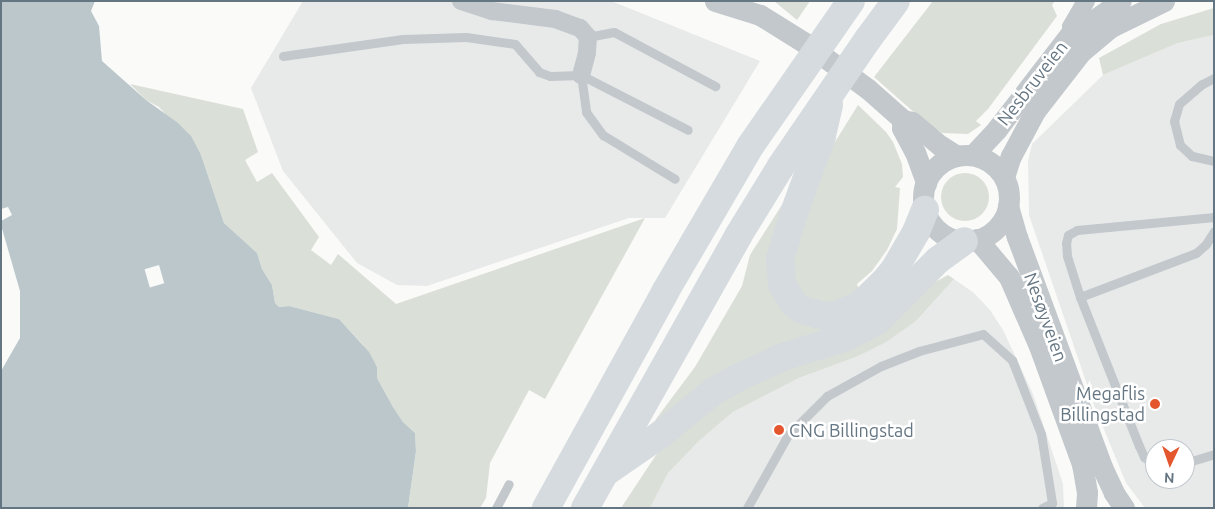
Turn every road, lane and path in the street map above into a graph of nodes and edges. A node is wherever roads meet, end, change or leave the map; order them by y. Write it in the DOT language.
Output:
graph roads {
  1 [pos="461,1"];
  2 [pos="715,1"];
  3 [pos="837,1"];
  4 [pos="851,1"];
  5 [pos="896,1"];
  6 [pos="1086,1"];
  7 [pos="1121,1"];
  8 [pos="1164,1"];
  9 [pos="755,8"];
  10 [pos="831,29"];
  11 [pos="1071,33"];
  12 [pos="588,37"];
  13 [pos="283,56"];
  14 [pos="581,75"];
  15 [pos="1214,78"];
  16 [pos="715,86"];
  17 [pos="833,88"];
  18 [pos="903,120"];
  19 [pos="688,130"];
  20 [pos="957,152"];
  21 [pos="1214,161"];
  22 [pos="923,174"];
  23 [pos="1004,177"];
  24 [pos="675,180"];
  25 [pos="1008,206"];
  26 [pos="925,210"];
  27 [pos="1214,216"];
  28 [pos="1214,231"];
  29 [pos="970,240"];
  30 [pos="1080,297"];
  31 [pos="1214,454"];
  32 [pos="1145,458"];
  33 [pos="1195,460"];
  34 [pos="604,474"];
  35 [pos="509,484"];
  36 [pos="496,508"];
  37 [pos="546,508"];
  38 [pos="585,508"];
  39 [pos="747,508"];
  40 [pos="1042,508"];
  41 [pos="1086,508"];
  42 [pos="1124,508"];
  1 -- 12 [label="street"];
  2 -- 9 [label="street"];
  3 -- 10 [label="highway"];
  4 -- 10 [label="highway"];
  5 -- 17 [label="highway"];
  6 -- 11 [label="street"];
  7 -- 11 [label="street, Nesbruveien"];
  8 -- 23 [label="street, Nesbruveien"];
  9 -- 18 [label="street"];
  10 -- 37 [label="highway"];
  11 -- 20 [label="street, Nesbruveien"];
  12 -- 14 [label="street"];
  12 -- 16 [label="lane"];
  13 -- 14 [label="lane"];
  14 -- 19 [label="lane"];
  14 -- 24 [label="lane"];
  15 -- 21 [label="lane"];
  17 -- 26 [label="highway"];
  17 -- 34 [label="highway"];
  18 -- 20 [label="street"];
  18 -- 22 [label="street"];
  20 -- 22 [label="street"];
  20 -- 23 [label="street"];
  22 -- 26 [label="street"];
  23 -- 25 [label="street"];
  25 -- 29 [label="street"];
  25 -- 42 [label="street, Nesøyveien"];
  26 -- 29 [label="street"];
  27 -- 30 [label="lane"];
  28 -- 30 [label="lane"];
  29 -- 34 [label="highway"];
  29 -- 41 [label="street, Nesøyveien"];
  30 -- 32 [label="lane"];
  31 -- 33 [label="lane"];
  34 -- 38 [label="highway"];
  35 -- 36 [label="lane"];
  39 -- 40 [label="lane"];
}
